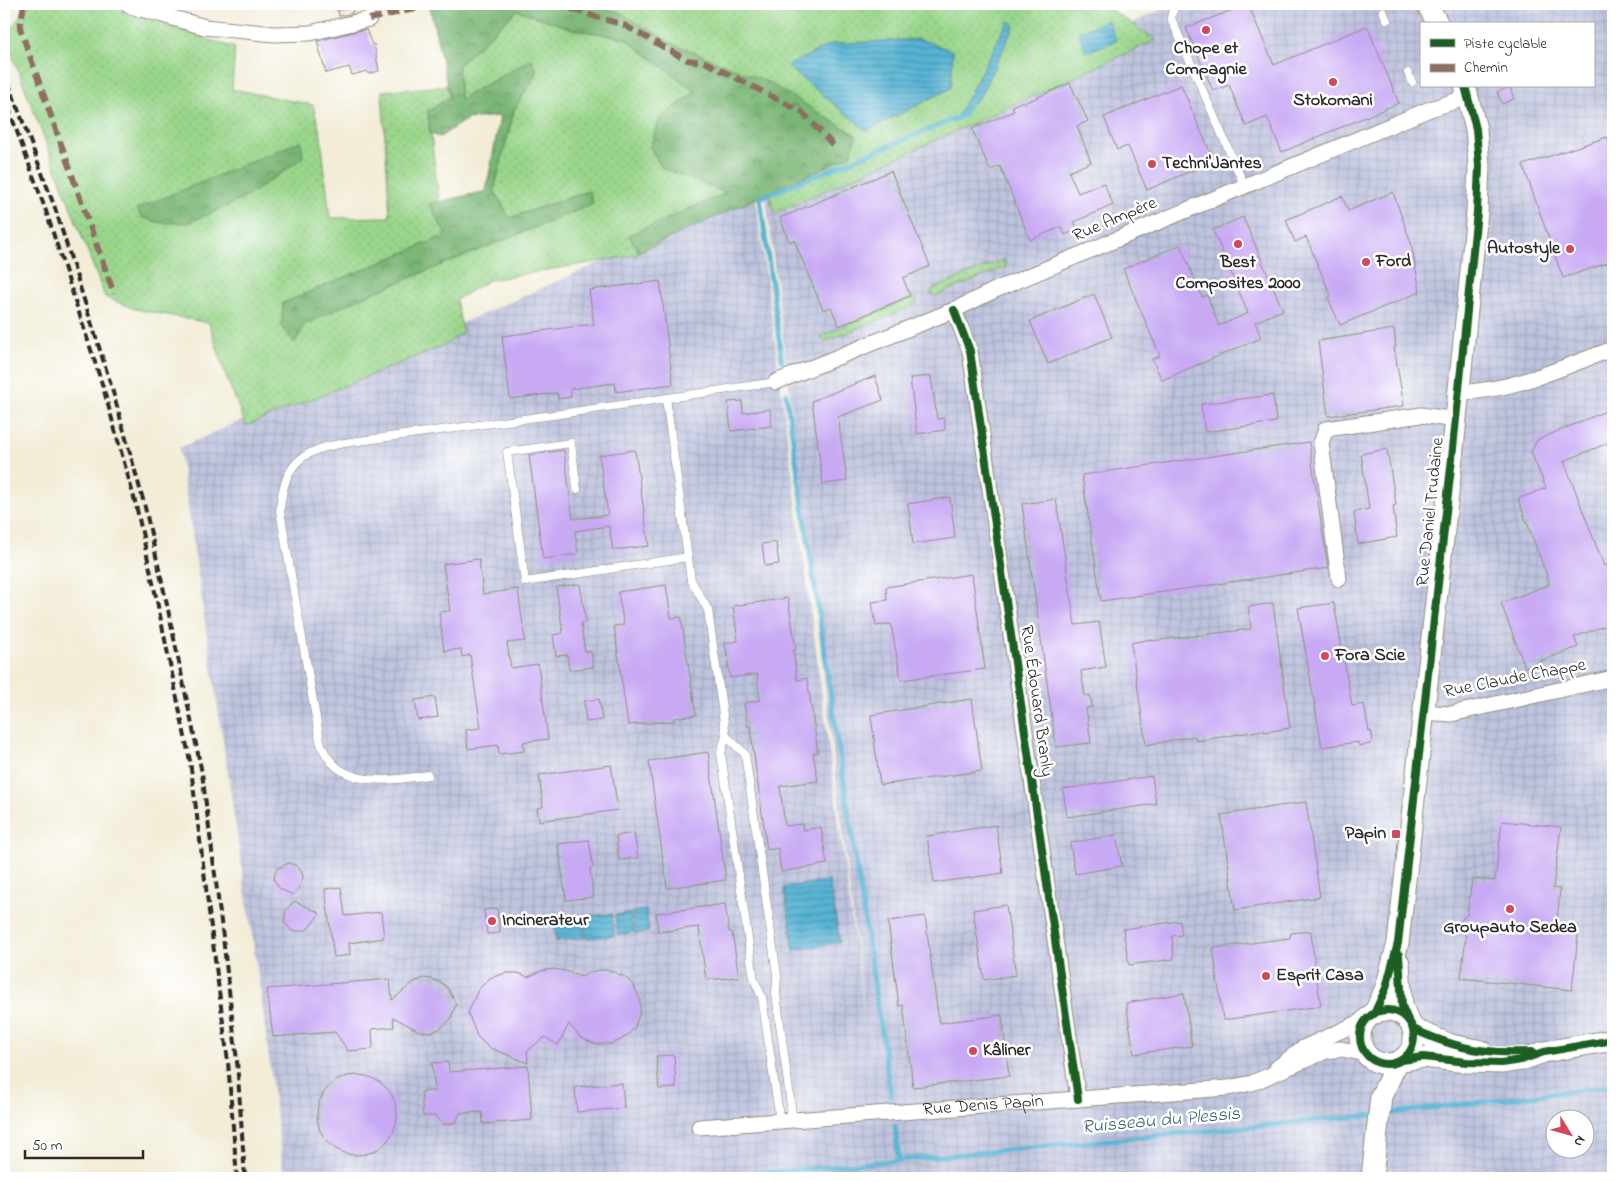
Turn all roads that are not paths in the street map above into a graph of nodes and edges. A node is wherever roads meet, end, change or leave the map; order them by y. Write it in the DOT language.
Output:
graph roads {
  1 [pos="128,4"];
  2 [pos="1180,4"];
  3 [pos="1383,11"];
  4 [pos="369,18"];
  5 [pos="1387,20"];
  6 [pos="1408,73"];
  7 [pos="1412,82"];
  8 [pos="1467,92"];
  9 [pos="1245,187"];
  10 [pos="954,310"];
  11 [pos="1613,349"];
  12 [pos="776,382"];
  13 [pos="1459,392"];
  14 [pos="666,398"];
  15 [pos="1456,420"];
  16 [pos="577,489"];
  17 [pos="688,557"];
  18 [pos="1340,578"];
  19 [pos="1613,678"];
  20 [pos="1423,712"];
  21 [pos="726,736"];
  22 [pos="428,775"];
  23 [pos="1398,942"];
  24 [pos="1371,1016"];
  25 [pos="1410,1025"];
  26 [pos="1613,1040"];
  27 [pos="1544,1052"];
  28 [pos="1369,1057"];
  29 [pos="1400,1061"];
  30 [pos="1267,1077"];
  31 [pos="1381,1096"];
  32 [pos="1078,1099"];
  33 [pos="787,1121"];
  34 [pos="699,1128"];
  35 [pos="1372,1178"];
  1 -- 4 [label="street"];
  2 -- 9 [label="lane"];
  3 -- 5 [label="lane"];
  6 -- 7 [label="lane"];
  8 -- 9 [label="street, Rue Ampère"];
  8 -- 13 [label="main road, Rue Daniel Trudaine"];
  9 -- 10 [label="street, Rue Ampère"];
  10 -- 12 [label="street, Rue Ampère"];
  10 -- 32 [label="street, Rue Édouard Branly"];
  11 -- 13 [label="street"];
  12 -- 14 [label="lane"];
  13 -- 15 [label="main road, Rue Daniel Trudaine"];
  14 -- 17 [label="lane"];
  14 -- 22 [label="lane"];
  15 -- 18 [label="street"];
  15 -- 20 [label="main road, Rue Daniel Trudaine"];
  16 -- 17 [label="lane"];
  17 -- 21 [label="lane"];
  19 -- 20 [label="street, Rue Claude Chappe"];
  20 -- 23 [label="main road, Rue Daniel Trudaine"];
  21 -- 33 [label="lane"];
  21 -- 33 [label="lane"];
  23 -- 24 [label="main road, Rue Daniel Trudaine"];
  23 -- 25 [label="main road, Rue Daniel Trudaine"];
  24 -- 25 [label="main road"];
  24 -- 28 [label="main road"];
  24 -- 30 [label="street, Rue Denis Papin"];
  25 -- 27 [label="main road"];
  25 -- 29 [label="main road"];
  26 -- 27 [label="main road"];
  27 -- 29 [label="main road"];
  28 -- 29 [label="main road"];
  28 -- 30 [label="street, Rue Denis Papin"];
  28 -- 31 [label="main road"];
  29 -- 31 [label="main road"];
  30 -- 32 [label="street, Rue Denis Papin"];
  31 -- 35 [label="main road"];
  32 -- 33 [label="street, Rue Denis Papin"];
  33 -- 34 [label="street, Rue Denis Papin"];
}
